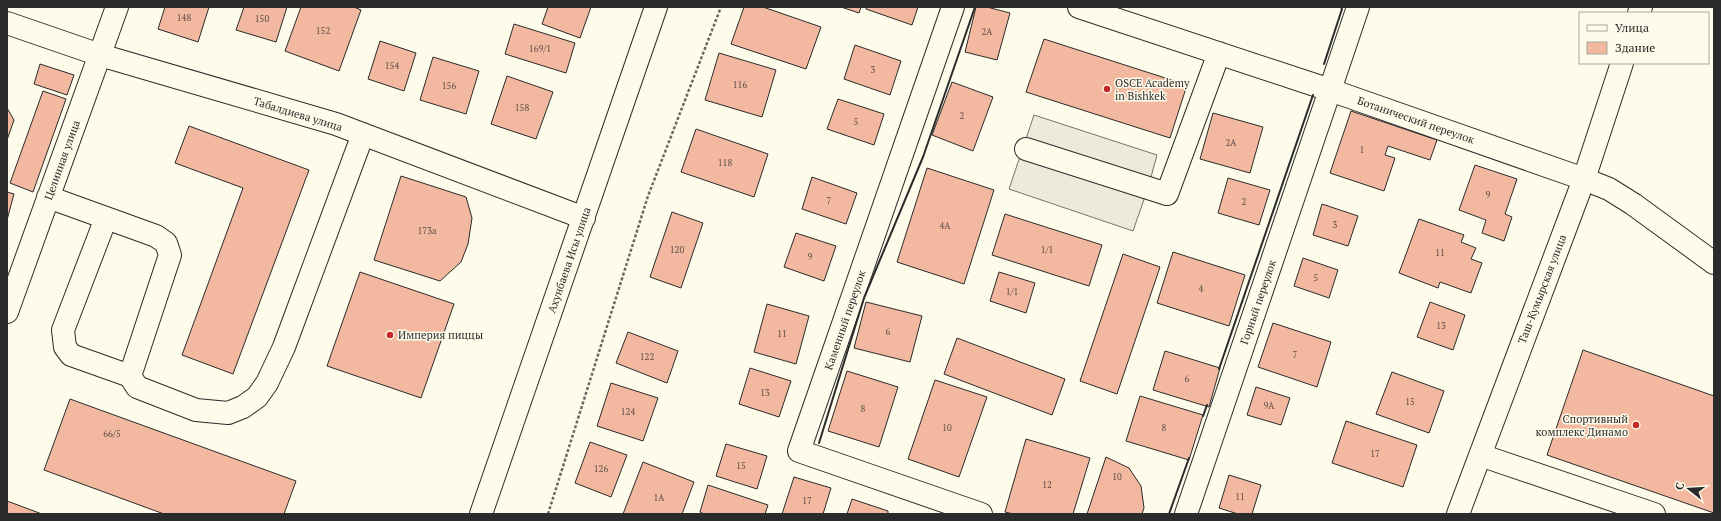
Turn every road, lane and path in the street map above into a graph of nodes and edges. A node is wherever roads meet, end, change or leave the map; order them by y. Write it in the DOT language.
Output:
graph roads {
  1 [pos="117,7"];
  2 [pos="656,7"];
  3 [pos="721,7"];
  4 [pos="953,7"];
  5 [pos="1079,7"];
  6 [pos="1358,7"];
  7 [pos="7,23"];
  8 [pos="1219,53"];
  9 [pos="100,55"];
  10 [pos="1622,64"];
  11 [pos="1330,90"];
  12 [pos="363,134"];
  13 [pos="1026,149"];
  14 [pos="1584,179"];
  15 [pos="48,197"];
  16 [pos="106,218"];
  17 [pos="584,218"];
  18 [pos="1714,263"];
  19 [pos="7,312"];
  20 [pos="130,376"];
  21 [pos="1480,455"];
  22 [pos="482,514"];
  23 [pos="548,514"];
  24 [pos="981,514"];
  25 [pos="1186,514"];
  26 [pos="1458,514"];
  27 [pos="1654,514"];
  1 -- 9 [label="street, Целинная улица"];
  2 -- 17 [label="street, Ахунбаева Исы улица"];
  3 -- 23 [label="path"];
  4 -- 24 [label="street, Каменный переулок"];
  5 -- 8 [label="street, Ботанический переулок"];
  6 -- 11 [label="street"];
  7 -- 9 [label="street, Табалдиева улица"];
  8 -- 11 [label="street, Ботанический переулок"];
  8 -- 13 [label="street"];
  9 -- 12 [label="street, Табалдиева улица"];
  9 -- 15 [label="street, Целинная улица"];
  10 -- 14 [label="street, Таш-Кумырская улица"];
  11 -- 14 [label="street, Ботанический переулок"];
  11 -- 25 [label="street, Горный переулок"];
  12 -- 17 [label="street, Табалдиева улица"];
  12 -- 20 [label="street"];
  14 -- 18 [label="street, Ботанический переулок"];
  14 -- 21 [label="street, Таш-Кумырская улица"];
  15 -- 16 [label="street"];
  15 -- 19 [label="street, Целинная улица"];
  16 -- 20 [label="street"];
  16 -- 20 [label="street"];
  17 -- 22 [label="street, Ахунбаева Исы улица"];
  21 -- 26 [label="street, Таш-Кумырская улица"];
  21 -- 27 [label="street"];
}
